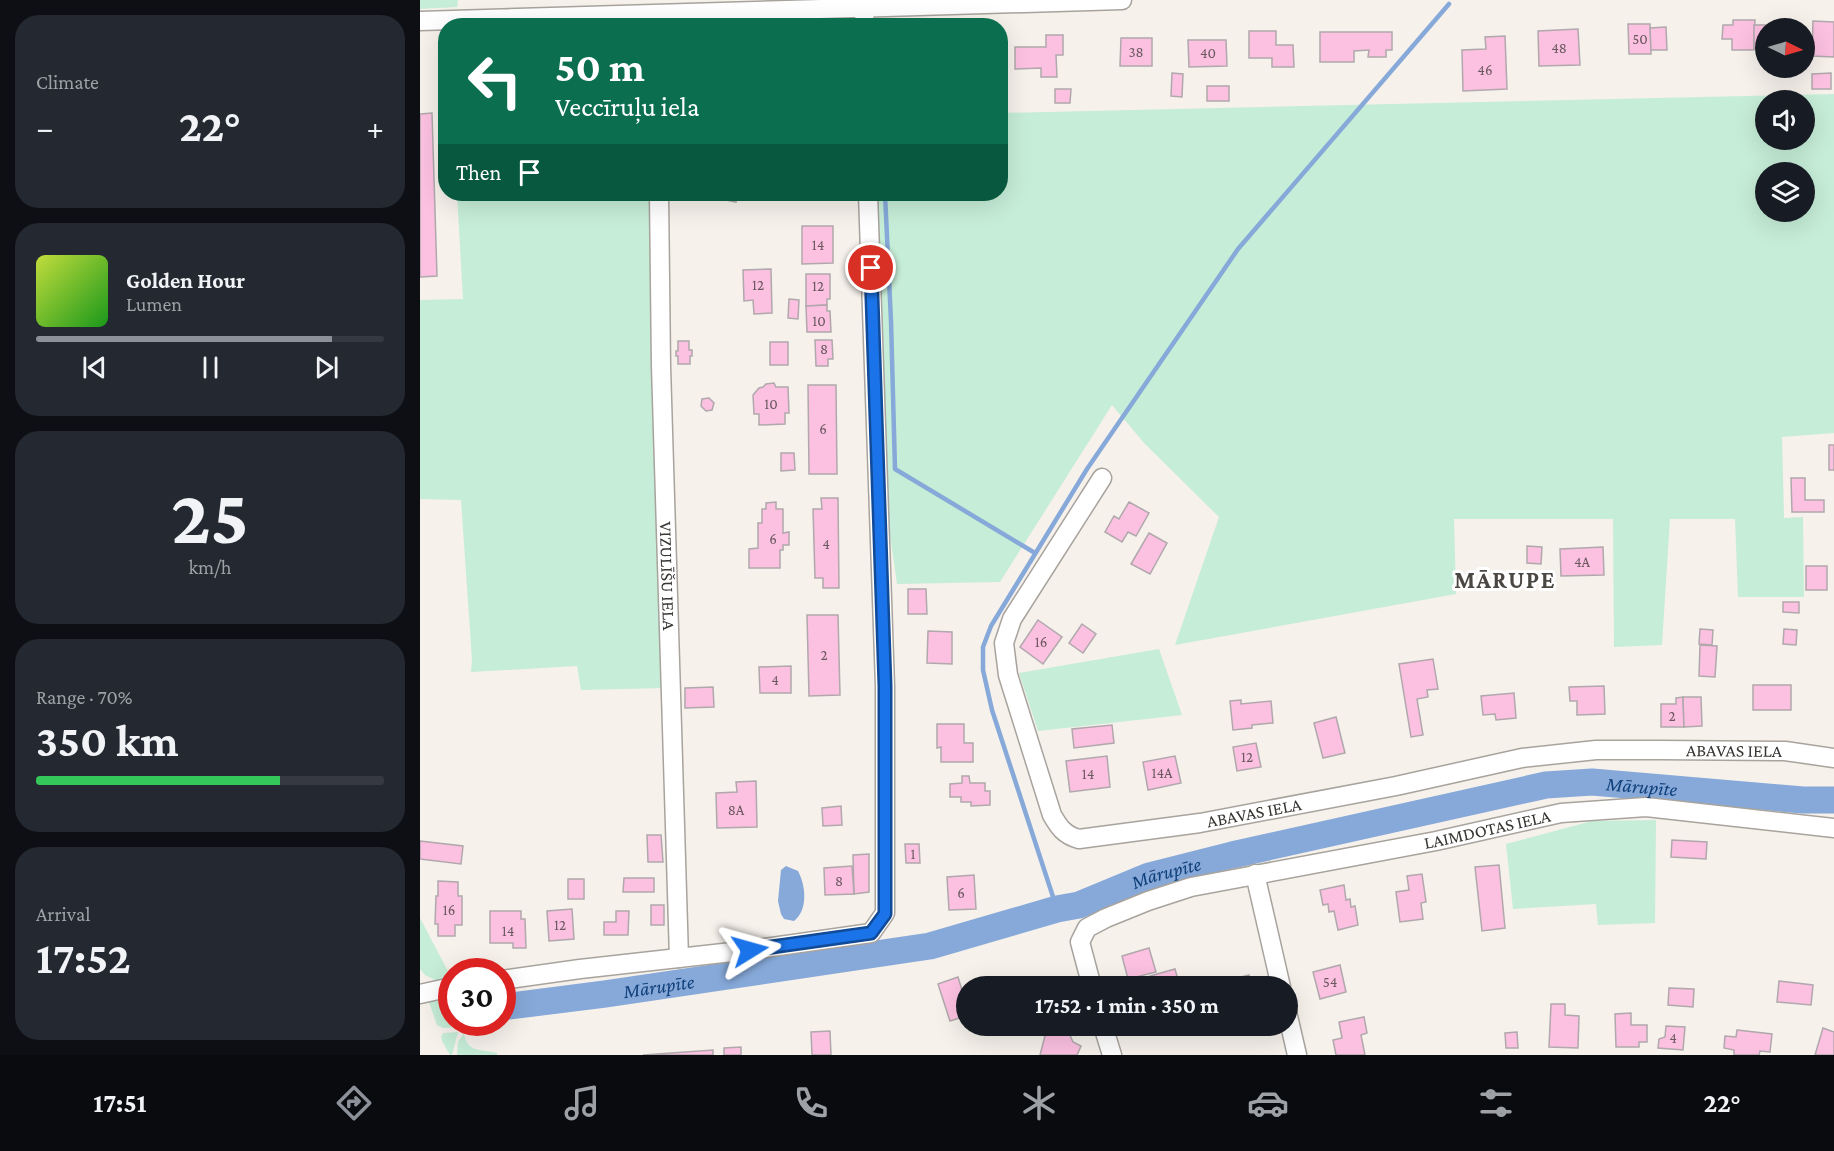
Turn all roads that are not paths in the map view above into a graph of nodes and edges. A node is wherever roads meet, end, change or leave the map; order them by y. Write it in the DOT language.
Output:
graph roads {
  1 [pos="1122,0"];
  2 [pos="863,4"];
  3 [pos="681,18"];
  4 [pos="420,21"];
  5 [pos="438,21"];
  6 [pos="659,201"];
  7 [pos="868,201"];
  8 [pos="1102,478"];
  9 [pos="1834,758"];
  10 [pos="1834,828"];
  11 [pos="1256,874"];
  12 [pos="680,958"];
  13 [pos="1089,976"];
  14 [pos="1279,976"];
  15 [pos="516,978"];
  16 [pos="438,990"];
  17 [pos="420,994"];
  18 [pos="1106,1036"];
  19 [pos="1293,1036"];
  20 [pos="1112,1055"];
  21 [pos="1297,1055"];
  1 -- 2 [label="street"];
  2 -- 3 [label="street"];
  4 -- 5 [label="street"];
  6 -- 12 [label="street, VIZULĪŠU IELA"];
  7 -- 12 [label="street"];
  8 -- 9 [label="street, ABAVAS IELA"];
  10 -- 11 [label="street, LAIMDOTAS IELA"];
  11 -- 13 [label="street, LAIMDOTAS IELA"];
  11 -- 14 [label="street"];
  12 -- 15 [label="street"];
  16 -- 17 [label="street"];
  18 -- 20 [label="street"];
  19 -- 21 [label="street"];
}
